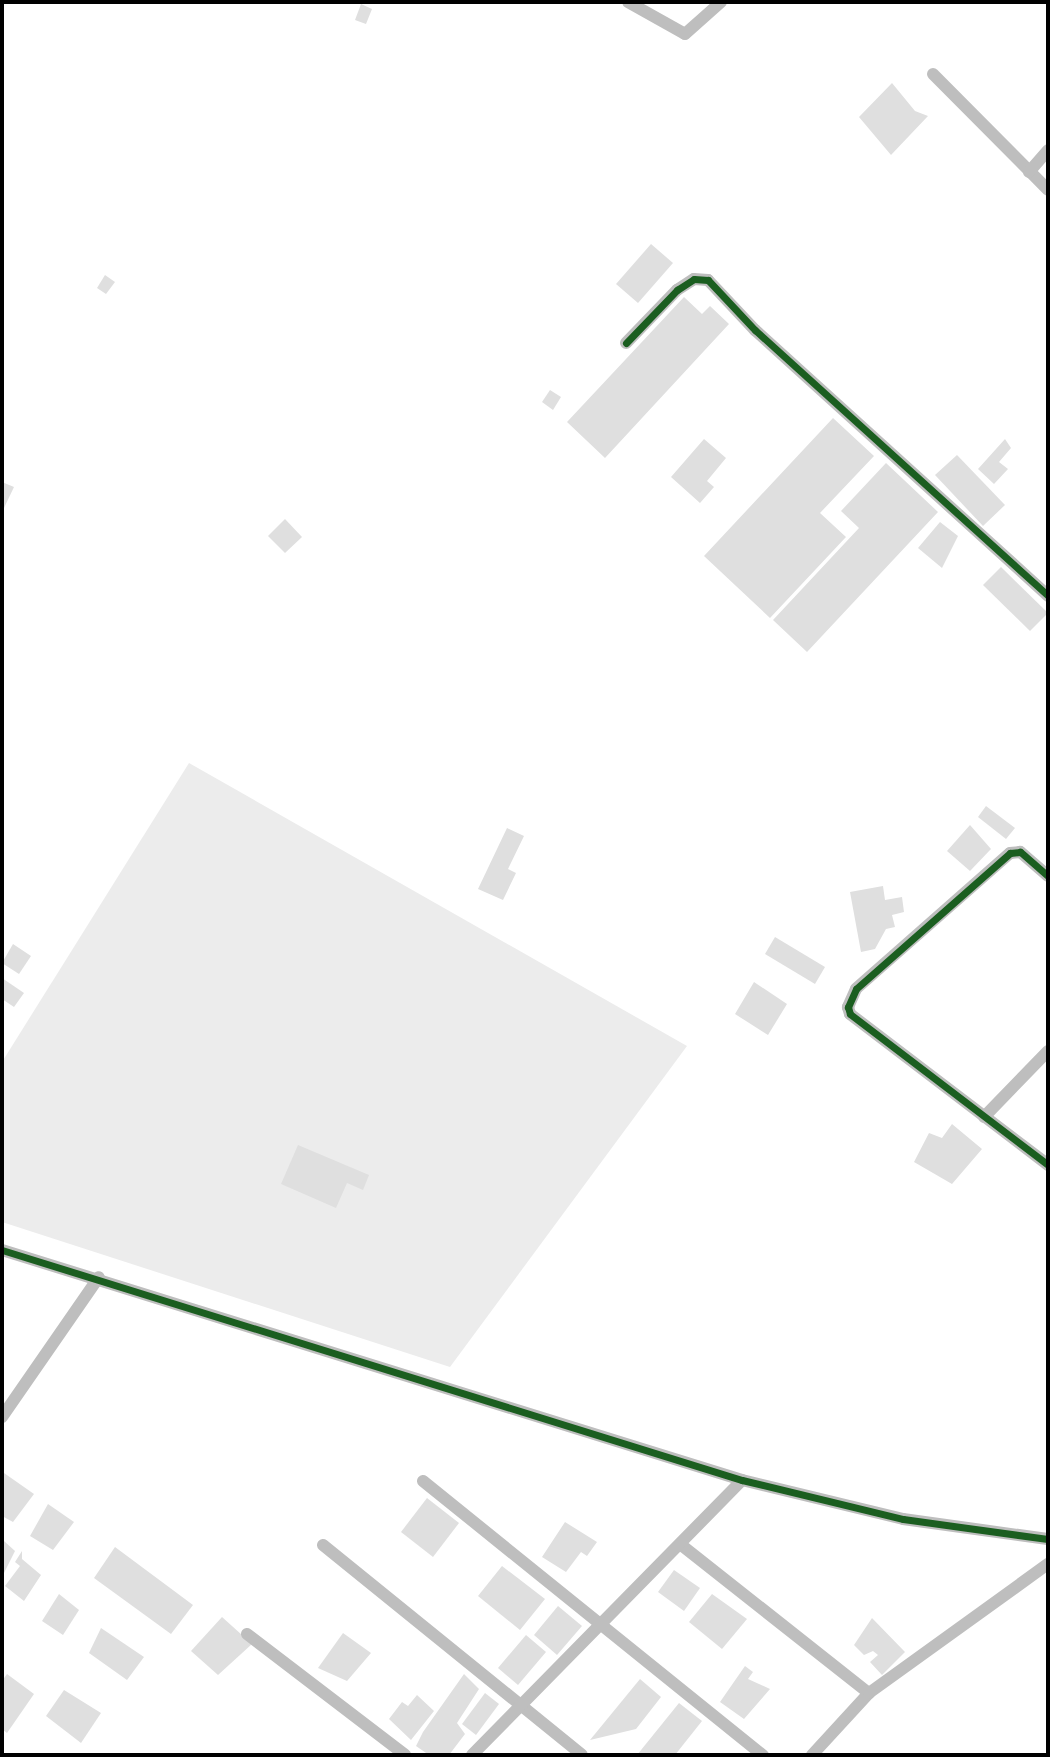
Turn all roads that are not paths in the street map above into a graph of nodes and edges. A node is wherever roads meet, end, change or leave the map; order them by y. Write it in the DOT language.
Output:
graph roads {
  1 [pos="628,2"];
  2 [pos="721,2"];
  3 [pos="933,74"];
  4 [pos="1048,150"];
  5 [pos="1029,172"];
  6 [pos="1048,190"];
  7 [pos="626,343"];
  8 [pos="1048,596"];
  9 [pos="1048,876"];
  10 [pos="1048,1051"];
  11 [pos="984,1117"];
  12 [pos="1048,1165"];
  13 [pos="2,1250"];
  14 [pos="99,1277"];
  15 [pos="2,1417"];
  16 [pos="743,1480"];
  17 [pos="423,1481"];
  18 [pos="1048,1539"];
  19 [pos="680,1544"];
  20 [pos="323,1545"];
  21 [pos="1048,1564"];
  22 [pos="602,1622"];
  23 [pos="247,1634"];
  24 [pos="869,1693"];
  25 [pos="521,1706"];
  26 [pos="405,1755"];
  27 [pos="472,1755"];
  28 [pos="582,1755"];
  29 [pos="763,1755"];
  30 [pos="812,1755"];
  1 -- 2 [label="street"];
  3 -- 5 [label="street"];
  4 -- 5 [label="street"];
  5 -- 6 [label="street"];
  7 -- 8 [label="street"];
  9 -- 11 [label="street"];
  10 -- 11 [label="street"];
  11 -- 12 [label="street"];
  13 -- 14 [label="street"];
  14 -- 15 [label="street"];
  14 -- 16 [label="street"];
  16 -- 18 [label="street"];
  16 -- 19 [label="street"];
  17 -- 22 [label="street"];
  19 -- 22 [label="street"];
  19 -- 24 [label="street"];
  20 -- 25 [label="street"];
  21 -- 24 [label="street"];
  22 -- 25 [label="street"];
  22 -- 29 [label="street"];
  23 -- 26 [label="street"];
  24 -- 30 [label="street"];
  25 -- 27 [label="street"];
  25 -- 28 [label="street"];
}
